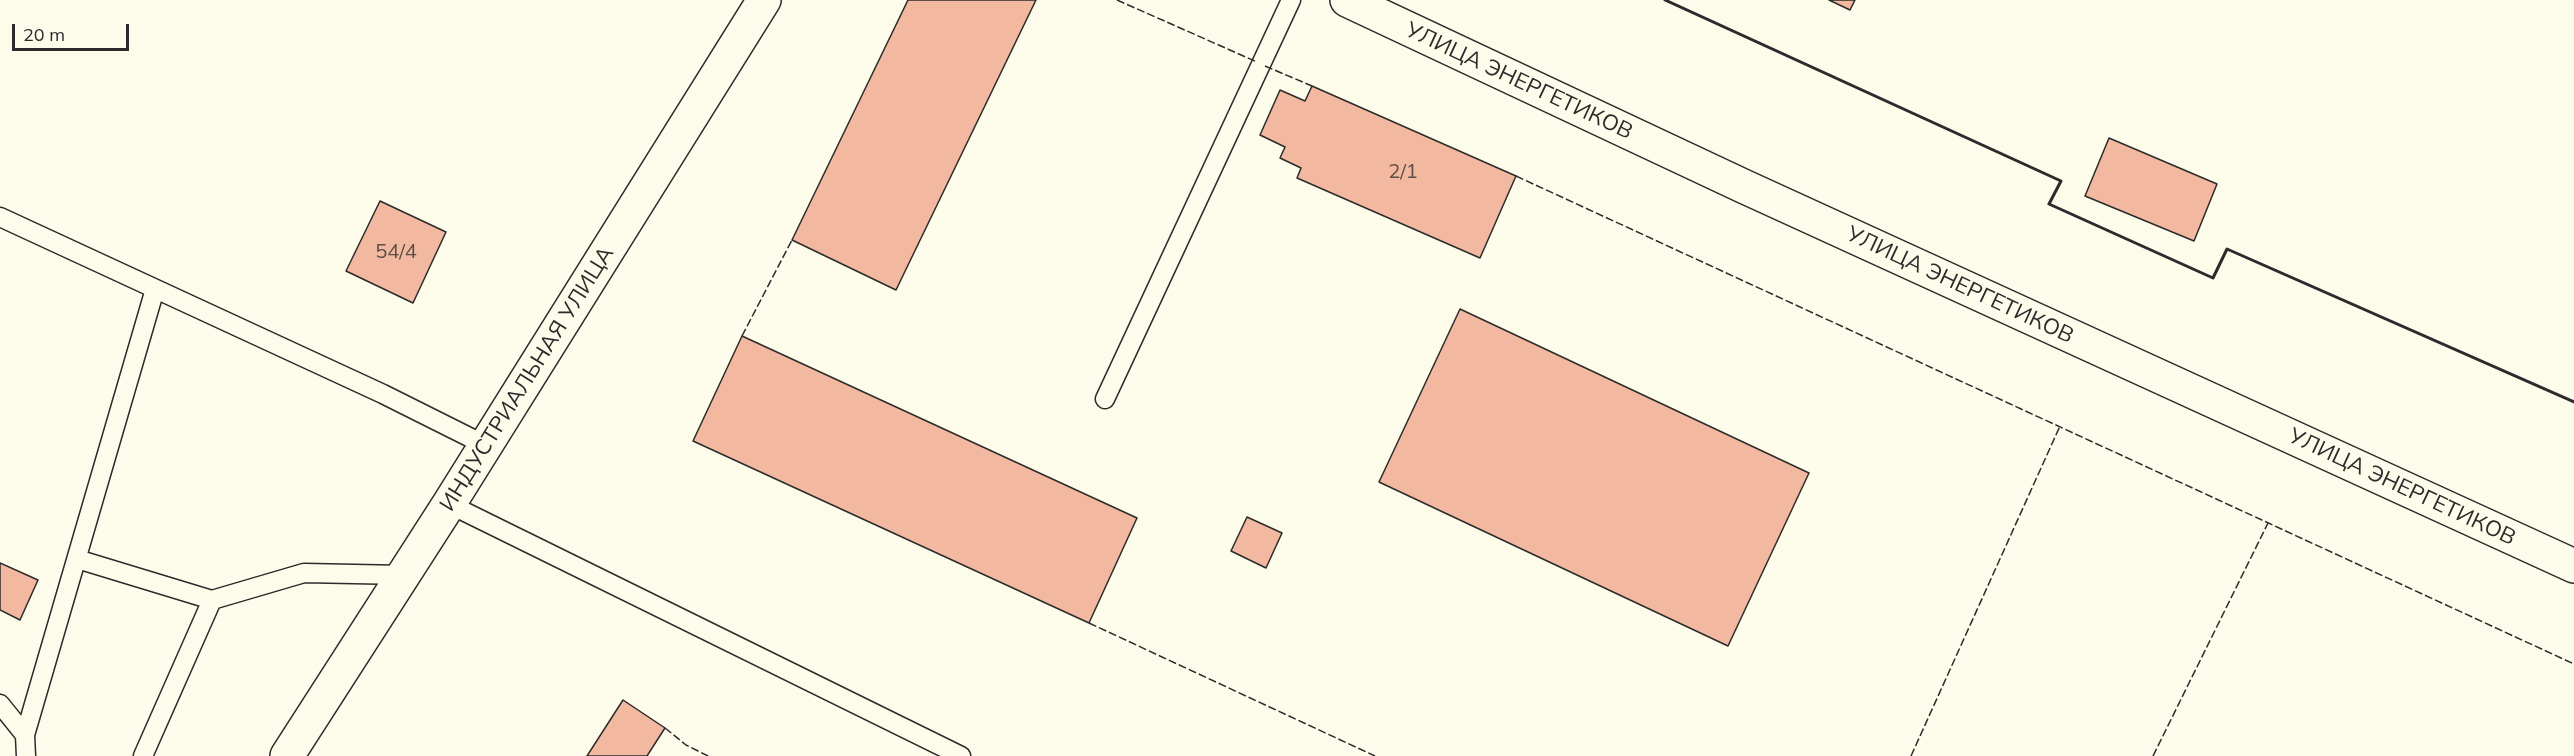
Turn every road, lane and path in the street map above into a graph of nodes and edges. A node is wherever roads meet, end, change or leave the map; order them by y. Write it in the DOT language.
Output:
graph roads {
  1 [pos="764,0"];
  2 [pos="1291,0"];
  3 [pos="1347,0"];
  4 [pos="0,217"];
  5 [pos="155,289"];
  6 [pos="1105,399"];
  7 [pos="484,445"];
  8 [pos="449,504"];
  9 [pos="76,559"];
  10 [pos="2574,566"];
  11 [pos="404,575"];
  12 [pos="212,600"];
  13 [pos="0,704"];
  14 [pos="25,735"];
  15 [pos="26,756"];
  16 [pos="142,756"];
  17 [pos="287,756"];
  18 [pos="962,756"];
  1 -- 7 [label="street, ИНДУСТРИАЛЬНАЯ УЛИЦА"];
  2 -- 6 [label="lane"];
  3 -- 10 [label="street, УЛИЦА ЭНЕРГЕТИКОВ"];
  4 -- 5 [label="lane"];
  5 -- 7 [label="lane"];
  5 -- 9 [label="lane"];
  7 -- 8 [label="street, ИНДУСТРИАЛЬНАЯ УЛИЦА"];
  8 -- 11 [label="street, ИНДУСТРИАЛЬНАЯ УЛИЦА"];
  8 -- 18 [label="lane"];
  9 -- 12 [label="lane"];
  9 -- 14 [label="lane"];
  11 -- 12 [label="lane"];
  11 -- 17 [label="street, ИНДУСТРИАЛЬНАЯ УЛИЦА"];
  12 -- 16 [label="lane"];
  13 -- 14 [label="lane"];
  14 -- 15 [label="lane"];
}
